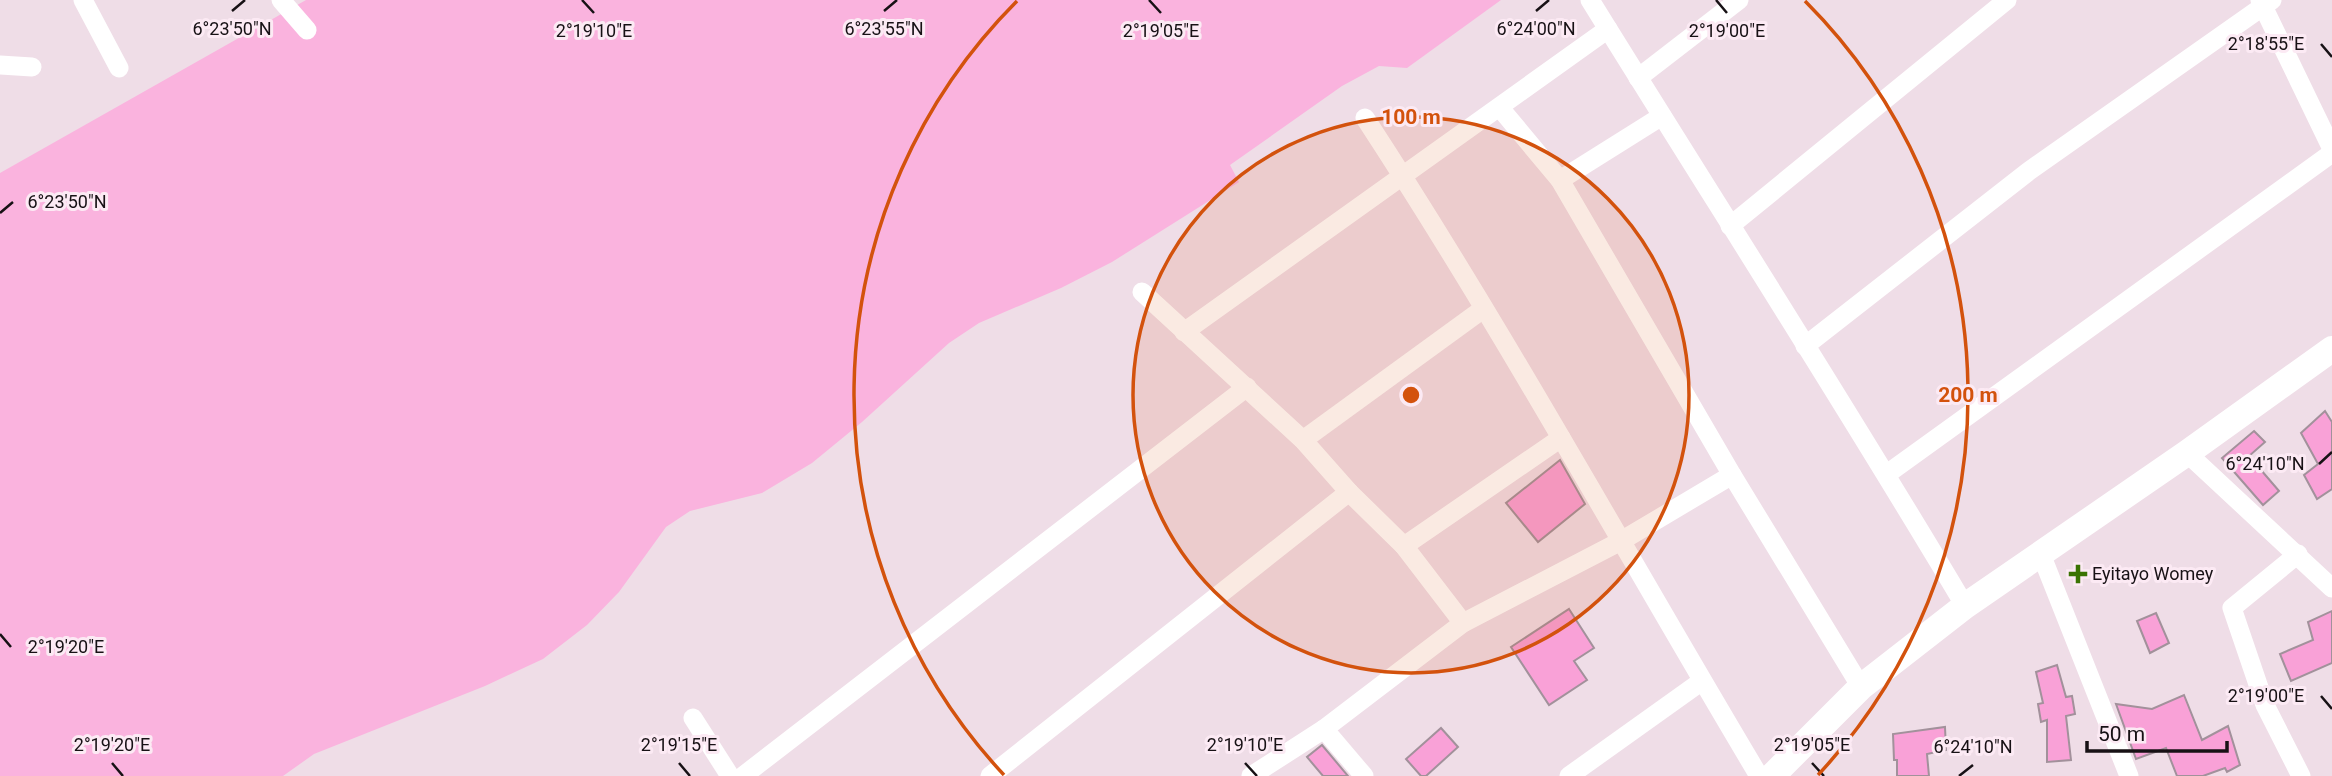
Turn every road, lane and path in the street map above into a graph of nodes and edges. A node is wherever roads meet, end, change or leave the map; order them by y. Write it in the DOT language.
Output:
graph roads {
  1 [pos="83,0"];
  2 [pos="281,0"];
  3 [pos="1590,0"];
  4 [pos="1739,0"];
  5 [pos="2007,0"];
  6 [pos="2265,2"];
  7 [pos="1608,29"];
  8 [pos="307,30"];
  9 [pos="0,65"];
  10 [pos="32,68"];
  11 [pos="119,68"];
  12 [pos="1638,78"];
  13 [pos="1500,108"];
  14 [pos="1662,116"];
  15 [pos="1365,118"];
  16 [pos="2332,151"];
  17 [pos="1403,176"];
  18 [pos="1560,180"];
  19 [pos="1730,226"];
  20 [pos="1142,292"];
  21 [pos="1483,309"];
  22 [pos="1184,332"];
  23 [pos="1805,346"];
  24 [pos="2332,349"];
  25 [pos="1247,387"];
  26 [pos="1562,438"];
  27 [pos="1303,440"];
  28 [pos="2188,453"];
  29 [pos="1887,474"];
  30 [pos="1732,475"];
  31 [pos="1349,492"];
  32 [pos="1621,541"];
  33 [pos="1404,546"];
  34 [pos="2041,554"];
  35 [pos="2298,554"];
  36 [pos="2332,588"];
  37 [pos="1965,606"];
  38 [pos="1463,623"];
  39 [pos="1702,681"];
  40 [pos="1861,687"];
  41 [pos="693,718"];
  42 [pos="1324,729"];
  43 [pos="730,776"];
  44 [pos="743,776"];
  45 [pos="990,776"];
  46 [pos="1251,776"];
  47 [pos="1364,776"];
  48 [pos="1569,776"];
  49 [pos="1759,776"];
  50 [pos="1772,776"];
  51 [pos="2129,776"];
  52 [pos="2301,776"];
  1 -- 11 [label="street"];
  2 -- 8 [label="street"];
  3 -- 7 [label="street"];
  4 -- 12 [label="street"];
  5 -- 19 [label="street"];
  6 -- 16 [label="street"];
  6 -- 23 [label="street"];
  7 -- 12 [label="street"];
  7 -- 13 [label="street"];
  9 -- 10 [label="street"];
  12 -- 14 [label="street"];
  13 -- 17 [label="street"];
  13 -- 18 [label="street"];
  14 -- 18 [label="street"];
  14 -- 19 [label="street"];
  15 -- 17 [label="street"];
  16 -- 29 [label="street"];
  17 -- 21 [label="street"];
  17 -- 22 [label="street"];
  18 -- 30 [label="street"];
  19 -- 23 [label="street"];
  20 -- 22 [label="street"];
  21 -- 26 [label="street"];
  21 -- 27 [label="street"];
  22 -- 25 [label="street"];
  23 -- 29 [label="street"];
  24 -- 28 [label="street"];
  25 -- 27 [label="street"];
  25 -- 44 [label="street"];
  26 -- 32 [label="street"];
  26 -- 33 [label="street"];
  27 -- 31 [label="street"];
  28 -- 34 [label="street"];
  28 -- 35 [label="street"];
  29 -- 37 [label="street"];
  30 -- 32 [label="street"];
  30 -- 40 [label="street"];
  31 -- 33 [label="street"];
  31 -- 45 [label="street"];
  32 -- 38 [label="street"];
  32 -- 39 [label="street"];
  33 -- 38 [label="street"];
  34 -- 37 [label="street"];
  34 -- 51 [label="street"];
  35 -- 36 [label="street"];
  35 -- 52 [label="street"];
  37 -- 40 [label="street"];
  38 -- 42 [label="street"];
  39 -- 48 [label="street"];
  39 -- 49 [label="street"];
  40 -- 50 [label="street"];
  41 -- 43 [label="street"];
  42 -- 46 [label="street"];
  42 -- 47 [label="street"];
}
